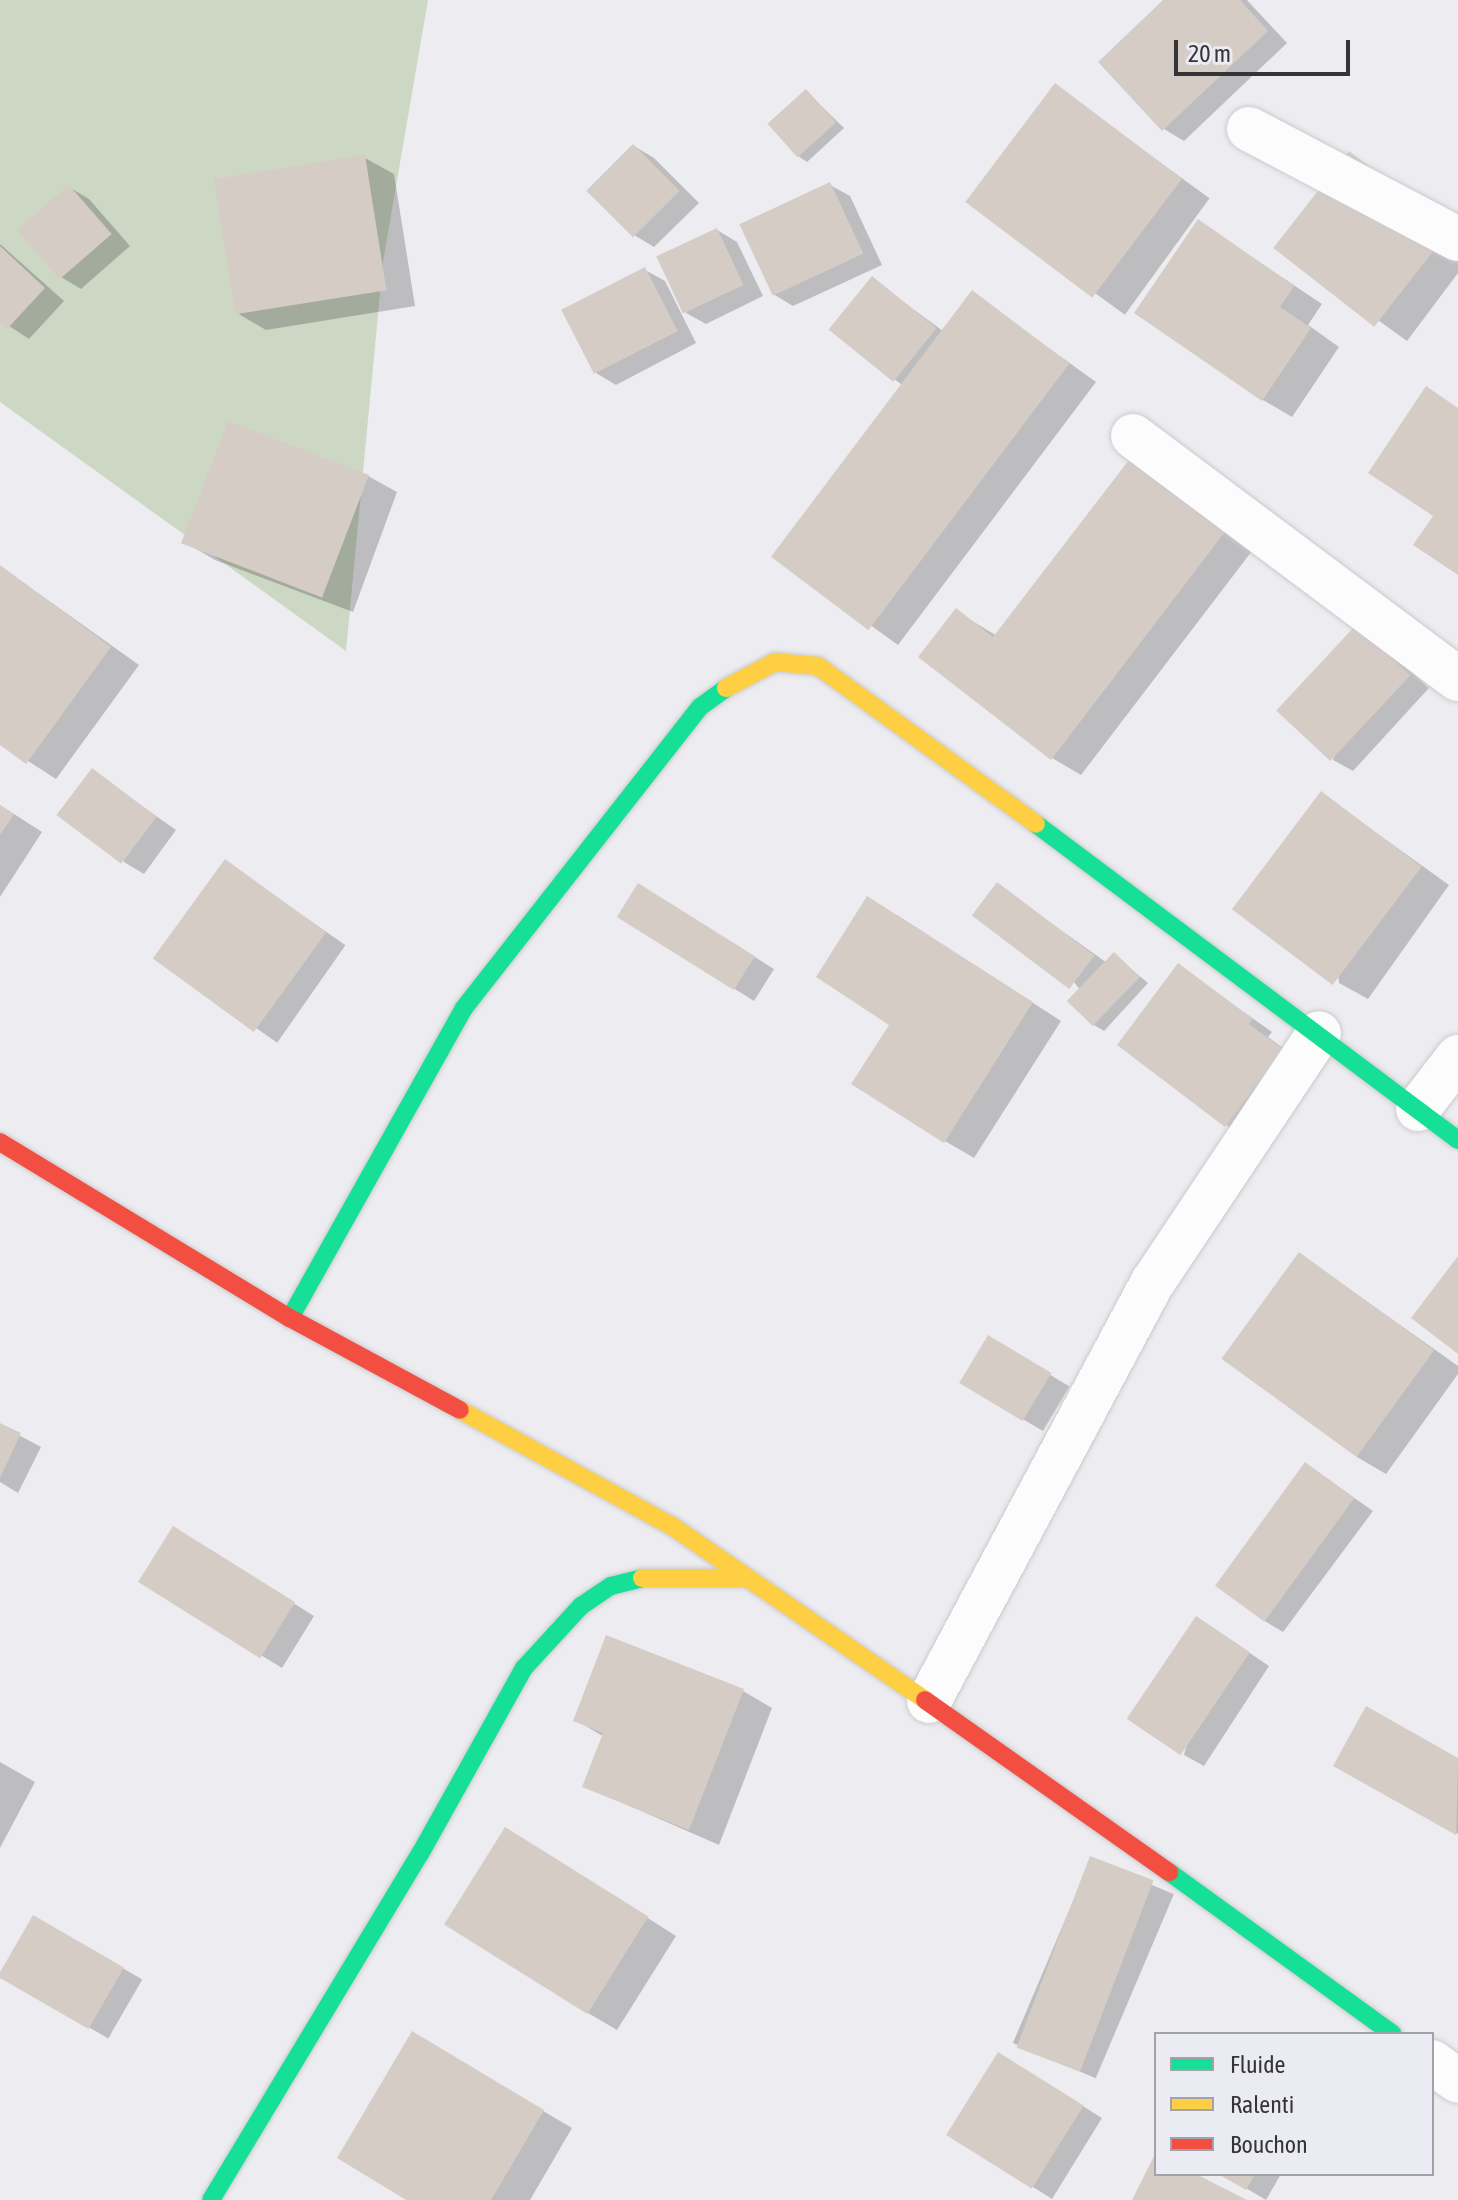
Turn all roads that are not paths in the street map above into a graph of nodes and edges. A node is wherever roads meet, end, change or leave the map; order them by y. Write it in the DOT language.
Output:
graph roads {
  1 [pos="1249,129"];
  2 [pos="1458,239"];
  3 [pos="1133,436"];
  4 [pos="1458,679"];
  5 [pos="1319,1033"];
  6 [pos="1458,1057"];
  7 [pos="1418,1109"];
  8 [pos="1458,1140"];
  9 [pos="0,1142"];
  10 [pos="290,1318"];
  11 [pos="744,1578"];
  12 [pos="929,1701"];
  13 [pos="1390,2032"];
  14 [pos="1434,2063"];
  15 [pos="1458,2081"];
  16 [pos="211,2200"];
  1 -- 2 [label="street"];
  3 -- 4 [label="street"];
  5 -- 7 [label="street"];
  5 -- 10 [label="street"];
  5 -- 12 [label="street"];
  6 -- 7 [label="street"];
  7 -- 8 [label="street"];
  9 -- 10 [label="street"];
  10 -- 11 [label="street"];
  11 -- 12 [label="street"];
  11 -- 16 [label="street"];
  12 -- 13 [label="street"];
  14 -- 15 [label="street"];
}
